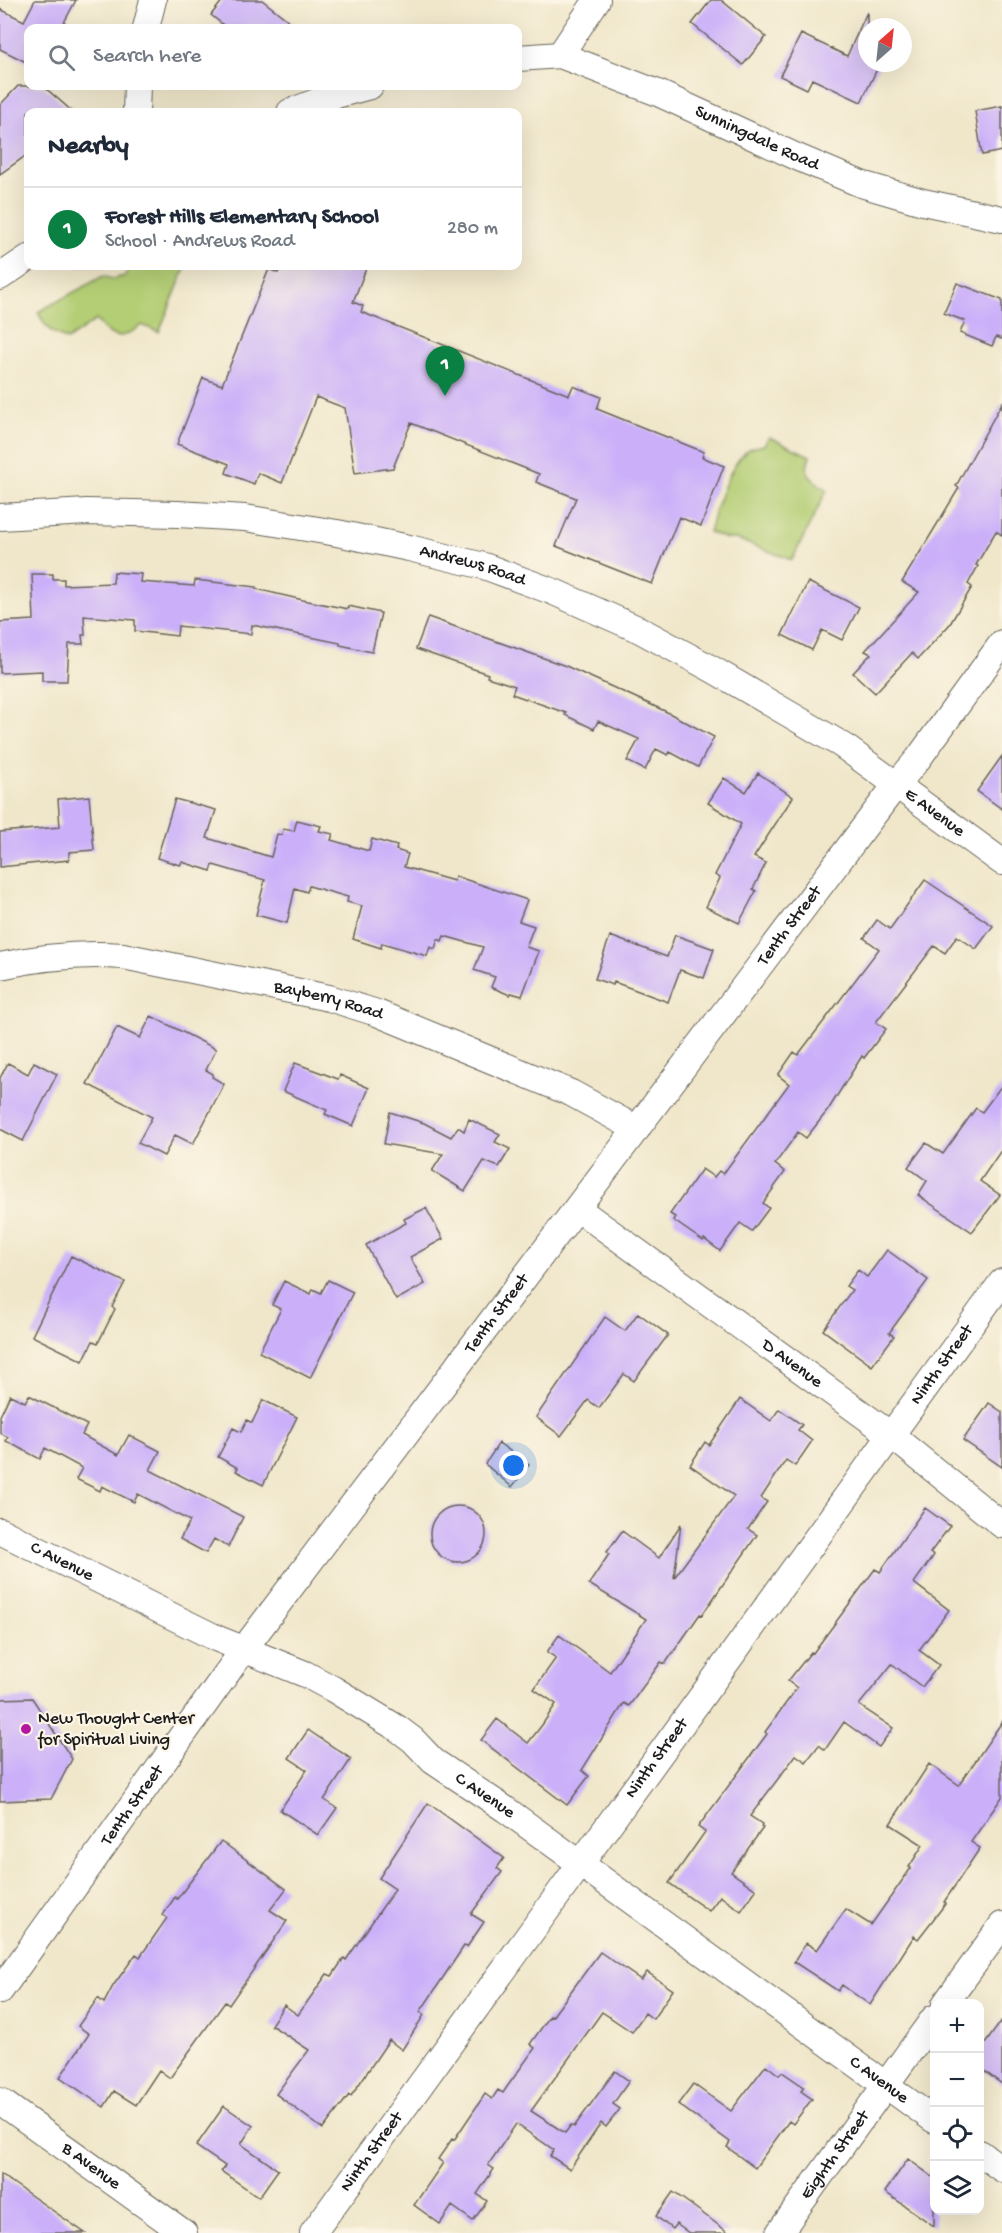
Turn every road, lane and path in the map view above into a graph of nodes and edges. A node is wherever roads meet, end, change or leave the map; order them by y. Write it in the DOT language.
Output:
graph roads {
  1 [pos="153,0"];
  2 [pos="597,0"];
  3 [pos="147,24"];
  4 [pos="560,55"];
  5 [pos="522,58"];
  6 [pos="138,90"];
  7 [pos="355,90"];
  8 [pos="135,108"];
  9 [pos="300,108"];
  10 [pos="1002,219"];
  11 [pos="24,261"];
  12 [pos="0,277"];
  13 [pos="0,517"];
  14 [pos="1002,643"];
  15 [pos="896,785"];
  16 [pos="1002,862"];
  17 [pos="0,966"];
  18 [pos="637,1129"];
  19 [pos="578,1209"];
  20 [pos="1002,1282"];
  21 [pos="891,1436"];
  22 [pos="1002,1525"];
  23 [pos="0,1531"];
  24 [pos="244,1649"];
  25 [pos="580,1864"];
  26 [pos="1002,1925"];
  27 [pos="0,1991"];
  28 [pos="949,1999"];
  29 [pos="930,2024"];
  30 [pos="886,2085"];
  31 [pos="0,2101"];
  32 [pos="930,2117"];
  33 [pos="984,2156"];
  34 [pos="1002,2169"];
  35 [pos="184,2233"];
  36 [pos="313,2233"];
  37 [pos="779,2233"];
  1 -- 3 [label="street"];
  2 -- 4 [label="street"];
  4 -- 5 [label="street, Sunningdale Road"];
  4 -- 10 [label="street, Sunningdale Road"];
  6 -- 8 [label="street"];
  7 -- 9 [label="street"];
  11 -- 12 [label="street"];
  13 -- 15 [label="street, Andrews Road"];
  14 -- 15 [label="street, Tenth Street"];
  15 -- 16 [label="street, E Avenue"];
  15 -- 18 [label="street, Tenth Street"];
  17 -- 18 [label="street, Bayberry Road"];
  18 -- 19 [label="street, Tenth Street"];
  19 -- 21 [label="street, D Avenue"];
  19 -- 24 [label="street, Tenth Street"];
  20 -- 21 [label="street, Ninth Street"];
  21 -- 22 [label="street, D Avenue"];
  21 -- 25 [label="street, Ninth Street"];
  23 -- 24 [label="street, C Avenue"];
  24 -- 25 [label="street, C Avenue"];
  24 -- 27 [label="street, Tenth Street"];
  25 -- 30 [label="street, C Avenue"];
  25 -- 36 [label="street, Ninth Street"];
  26 -- 28 [label="street"];
  29 -- 30 [label="street, Eighth Street"];
  30 -- 32 [label="street, C Avenue"];
  30 -- 37 [label="street, Eighth Street"];
  31 -- 35 [label="street, B Avenue"];
  33 -- 34 [label="street"];
}
